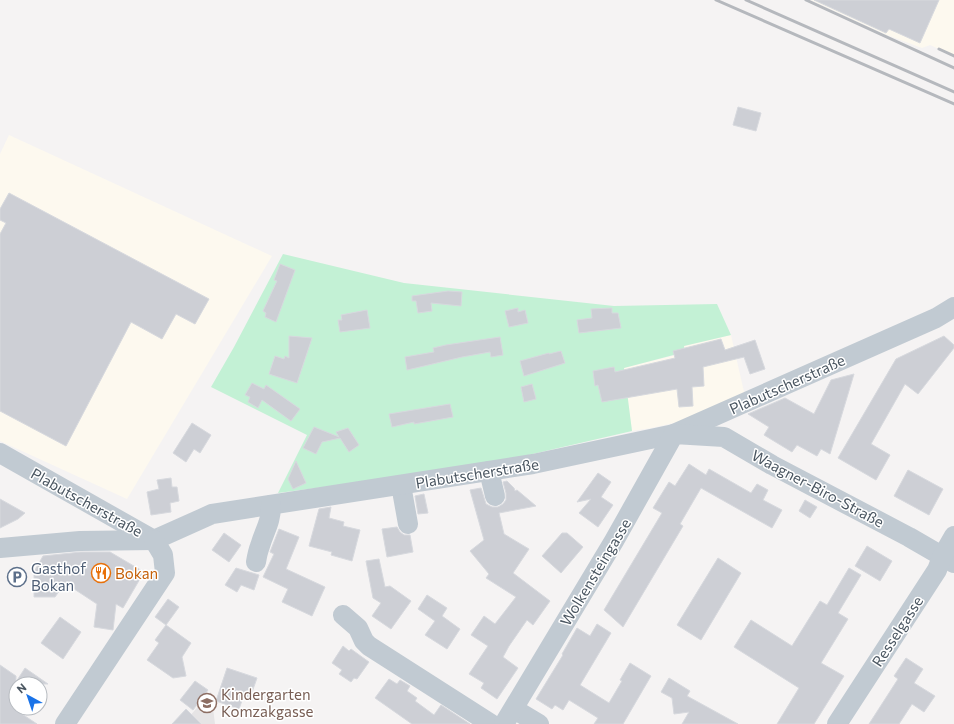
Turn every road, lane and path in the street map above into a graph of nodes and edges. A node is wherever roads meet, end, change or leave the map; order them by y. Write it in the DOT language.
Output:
graph roads {
  1 [pos="954,308"];
  2 [pos="674,434"];
  3 [pos="0,453"];
  4 [pos="489,471"];
  5 [pos="401,485"];
  6 [pos="495,496"];
  7 [pos="271,505"];
  8 [pos="408,524"];
  9 [pos="954,536"];
  10 [pos="154,540"];
  11 [pos="0,548"];
  12 [pos="948,560"];
  13 [pos="256,562"];
  14 [pos="343,615"];
  15 [pos="509,716"];
  16 [pos="65,724"];
  17 [pos="491,724"];
  18 [pos="539,724"];
  19 [pos="837,724"];
  1 -- 2 [label="street, Plabutscherstraße"];
  2 -- 4 [label="street, Plabutscherstraße"];
  2 -- 12 [label="street, Waagner-Biro-Straße"];
  2 -- 15 [label="street, Wolkensteingasse"];
  3 -- 10 [label="street, Plabutscherstraße"];
  4 -- 5 [label="street, Plabutscherstraße"];
  4 -- 6 [label="street"];
  5 -- 7 [label="street, Plabutscherstraße"];
  5 -- 8 [label="street"];
  7 -- 10 [label="street, Plabutscherstraße"];
  7 -- 13 [label="street"];
  9 -- 12 [label="street, Resselgasse"];
  10 -- 11 [label="street"];
  10 -- 16 [label="street"];
  12 -- 19 [label="street, Resselgasse"];
  14 -- 17 [label="street"];
  15 -- 18 [label="street, Wolkensteingasse"];
}
